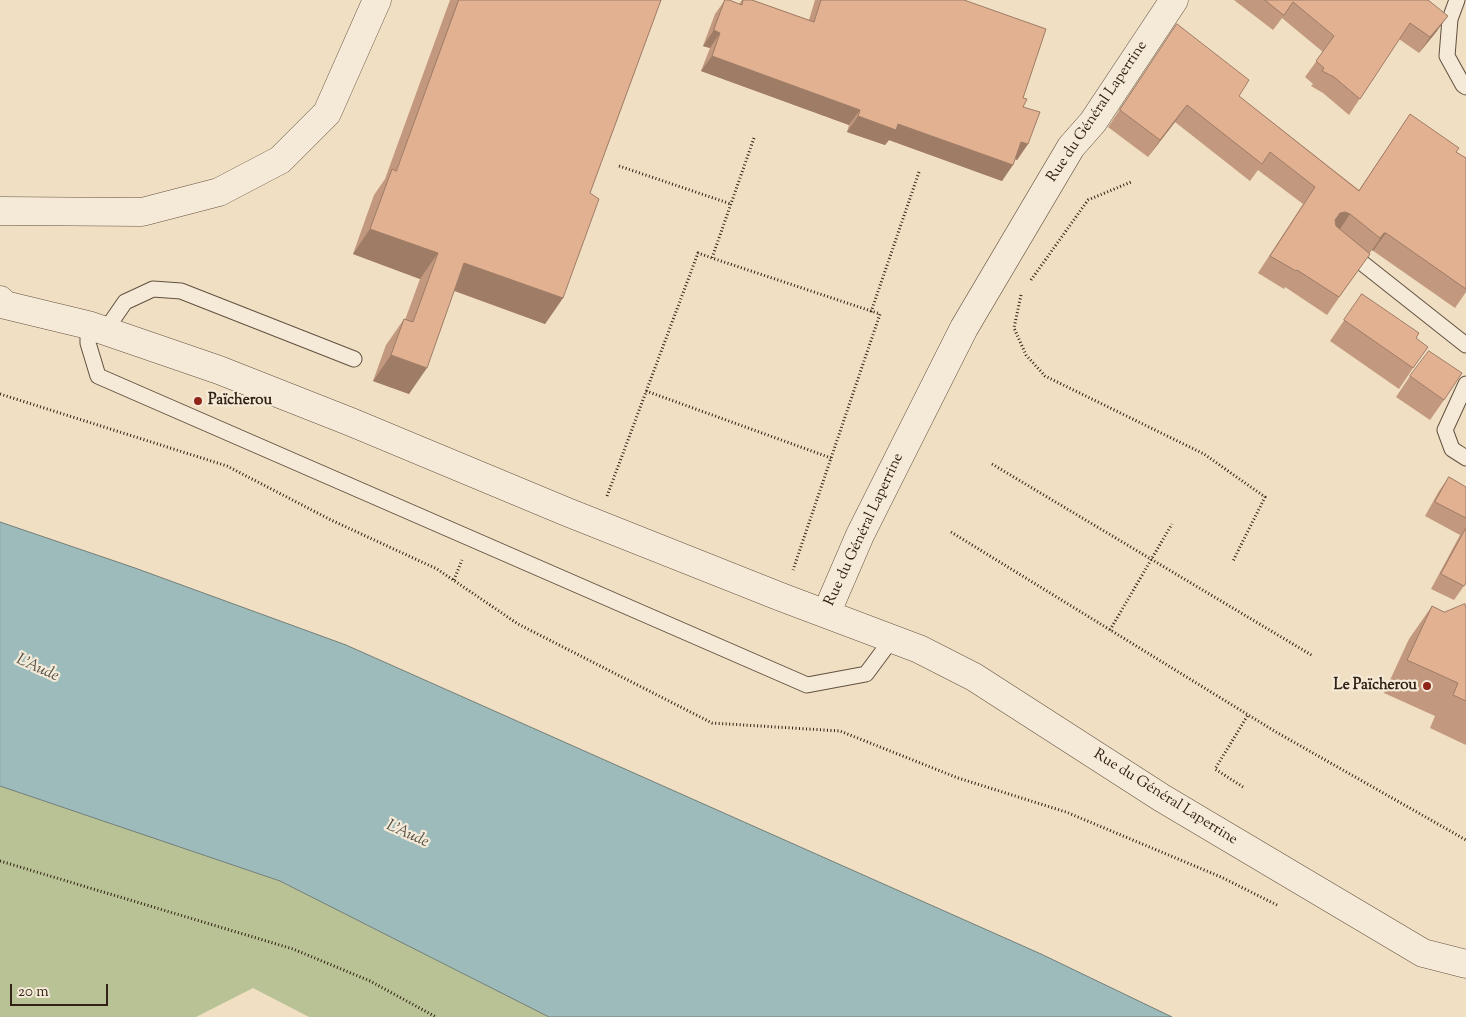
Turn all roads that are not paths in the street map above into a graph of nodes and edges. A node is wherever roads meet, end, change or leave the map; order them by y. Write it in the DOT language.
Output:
graph roads {
  1 [pos="377,0"];
  2 [pos="1174,0"];
  3 [pos="1457,0"];
  4 [pos="1466,88"];
  5 [pos="0,211"];
  6 [pos="1339,245"];
  7 [pos="0,300"];
  8 [pos="96,328"];
  9 [pos="1466,345"];
  10 [pos="354,359"];
  11 [pos="1466,384"];
  12 [pos="1466,458"];
  13 [pos="826,614"];
  14 [pos="892,639"];
  15 [pos="1466,964"];
  1 -- 5 [label="street"];
  2 -- 13 [label="street, Rue du Général Laperrine"];
  3 -- 4 [label="lane"];
  6 -- 9 [label="lane"];
  7 -- 8 [label="street"];
  8 -- 10 [label="lane"];
  8 -- 13 [label="street"];
  8 -- 14 [label="lane"];
  11 -- 12 [label="lane"];
  13 -- 14 [label="street, Rue du Général Laperrine"];
  14 -- 15 [label="street, Rue du Général Laperrine"];
}
